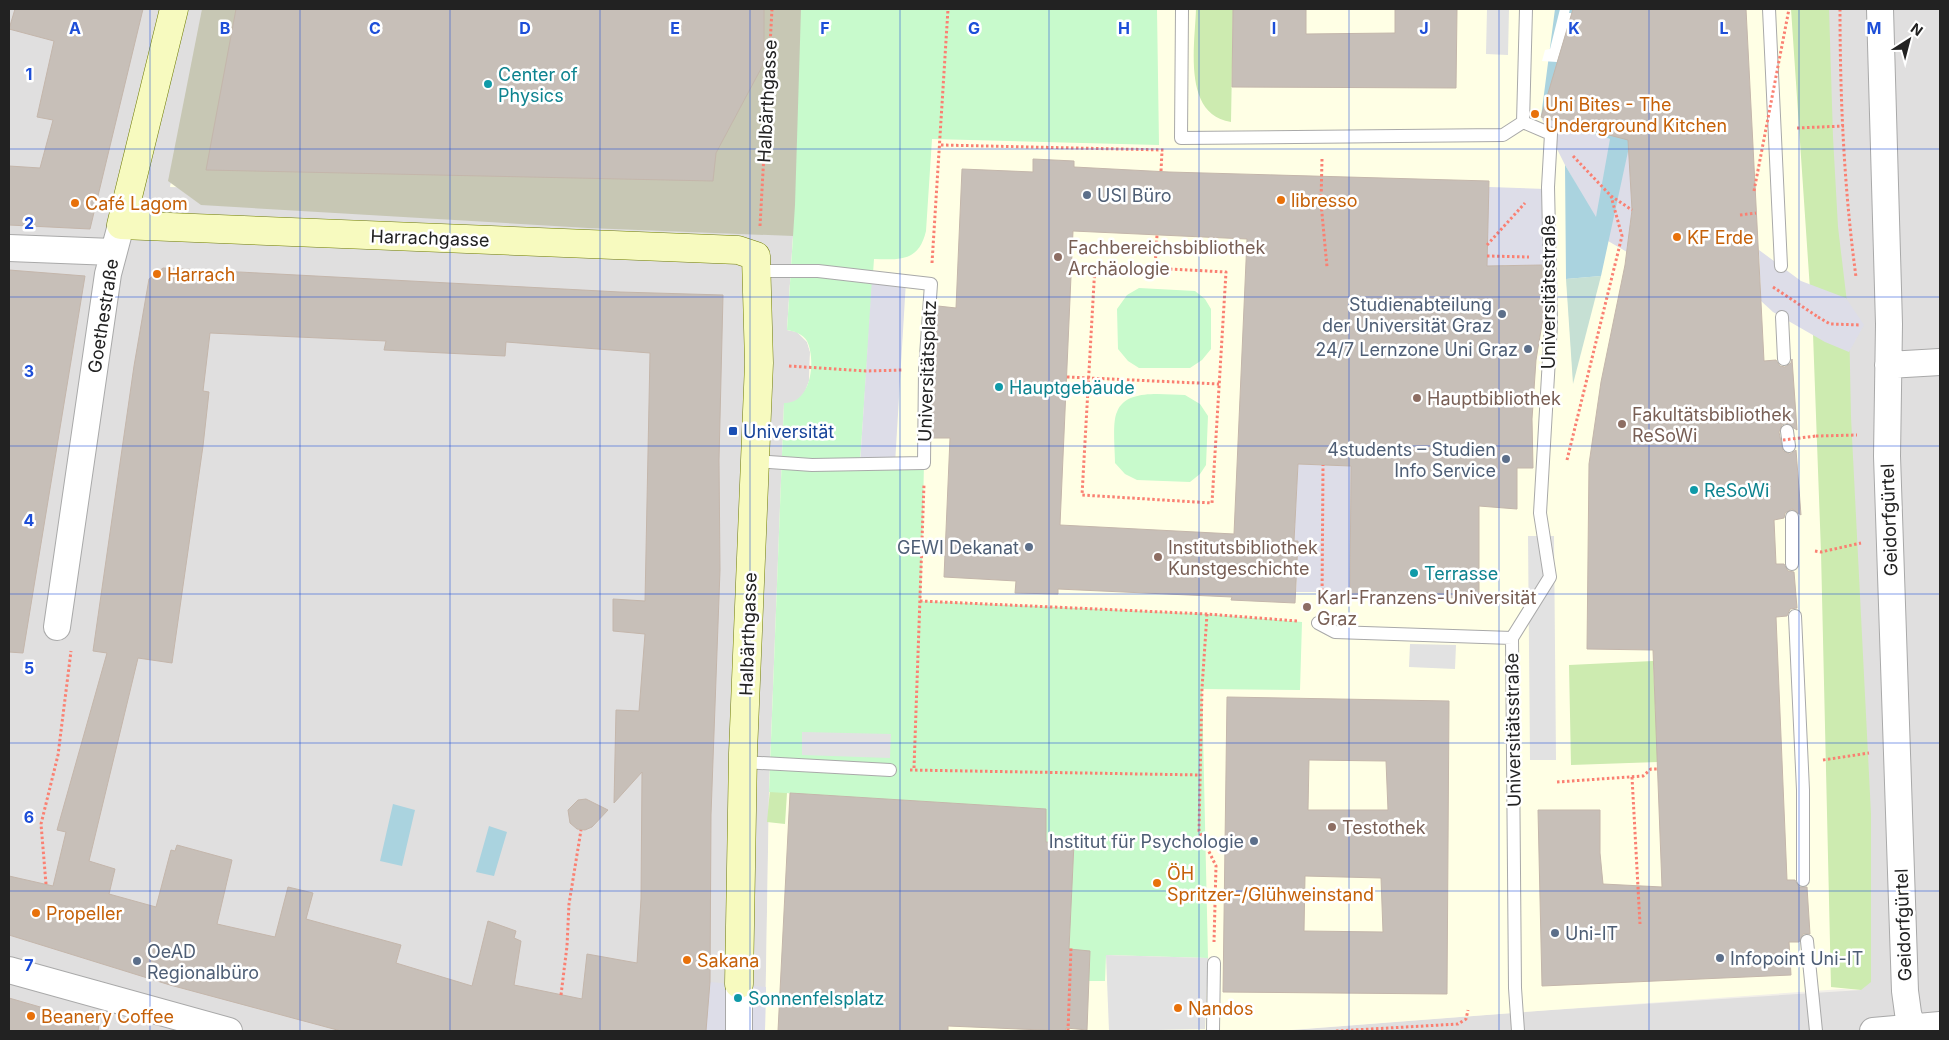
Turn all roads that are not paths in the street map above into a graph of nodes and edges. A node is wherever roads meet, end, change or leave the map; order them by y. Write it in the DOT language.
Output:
graph roads {
  1 [pos="174,9"];
  2 [pos="1182,9"];
  3 [pos="1526,9"];
  4 [pos="1769,9"];
  5 [pos="1880,9"];
  6 [pos="1523,122"];
  7 [pos="121,225"];
  8 [pos="9,248"];
  9 [pos="738,250"];
  10 [pos="113,252"];
  11 [pos="1781,266"];
  12 [pos="756,271"];
  13 [pos="1782,317"];
  14 [pos="1784,359"];
  15 [pos="1940,362"];
  16 [pos="1888,365"];
  17 [pos="754,461"];
  18 [pos="1792,517"];
  19 [pos="1792,564"];
  20 [pos="1795,616"];
  21 [pos="1318,623"];
  22 [pos="64,637"];
  23 [pos="1512,638"];
  24 [pos="743,762"];
  25 [pos="890,770"];
  26 [pos="1802,880"];
  27 [pos="1807,941"];
  28 [pos="1214,963"];
  29 [pos="9,970"];
  30 [pos="739,984"];
  31 [pos="1940,1025"];
  32 [pos="1912,1030"];
  33 [pos="228,1031"];
  34 [pos="739,1031"];
  35 [pos="1213,1031"];
  36 [pos="1518,1031"];
  37 [pos="1816,1031"];
  38 [pos="1873,1031"];
  1 -- 7 [label="street, Goethestraße"];
  2 -- 6 [label="lane"];
  3 -- 6 [label="lane"];
  4 -- 11 [label="lane"];
  5 -- 16 [label="street, Geidorfgürtel"];
  6 -- 23 [label="lane, Universitätsstraße"];
  7 -- 9 [label="street, Harrachgasse"];
  7 -- 10 [label="street, Goethestraße"];
  8 -- 10 [label="street"];
  9 -- 12 [label="street, Halbärthgasse"];
  10 -- 22 [label="street, Goethestraße"];
  12 -- 17 [label="street, Halbärthgasse"];
  12 -- 17 [label="lane, Universitätsplatz"];
  13 -- 14 [label="lane"];
  15 -- 16 [label="street"];
  16 -- 32 [label="street, Geidorfgürtel"];
  17 -- 24 [label="street, Halbärthgasse"];
  18 -- 19 [label="lane"];
  20 -- 26 [label="lane"];
  21 -- 23 [label="lane"];
  23 -- 36 [label="lane, Universitätsstraße"];
  24 -- 25 [label="lane"];
  24 -- 30 [label="street, Halbärthgasse"];
  27 -- 37 [label="lane"];
  28 -- 35 [label="lane"];
  29 -- 33 [label="street"];
  30 -- 34 [label="street, Halbärthgasse"];
  31 -- 32 [label="street"];
  32 -- 38 [label="street"];
}
